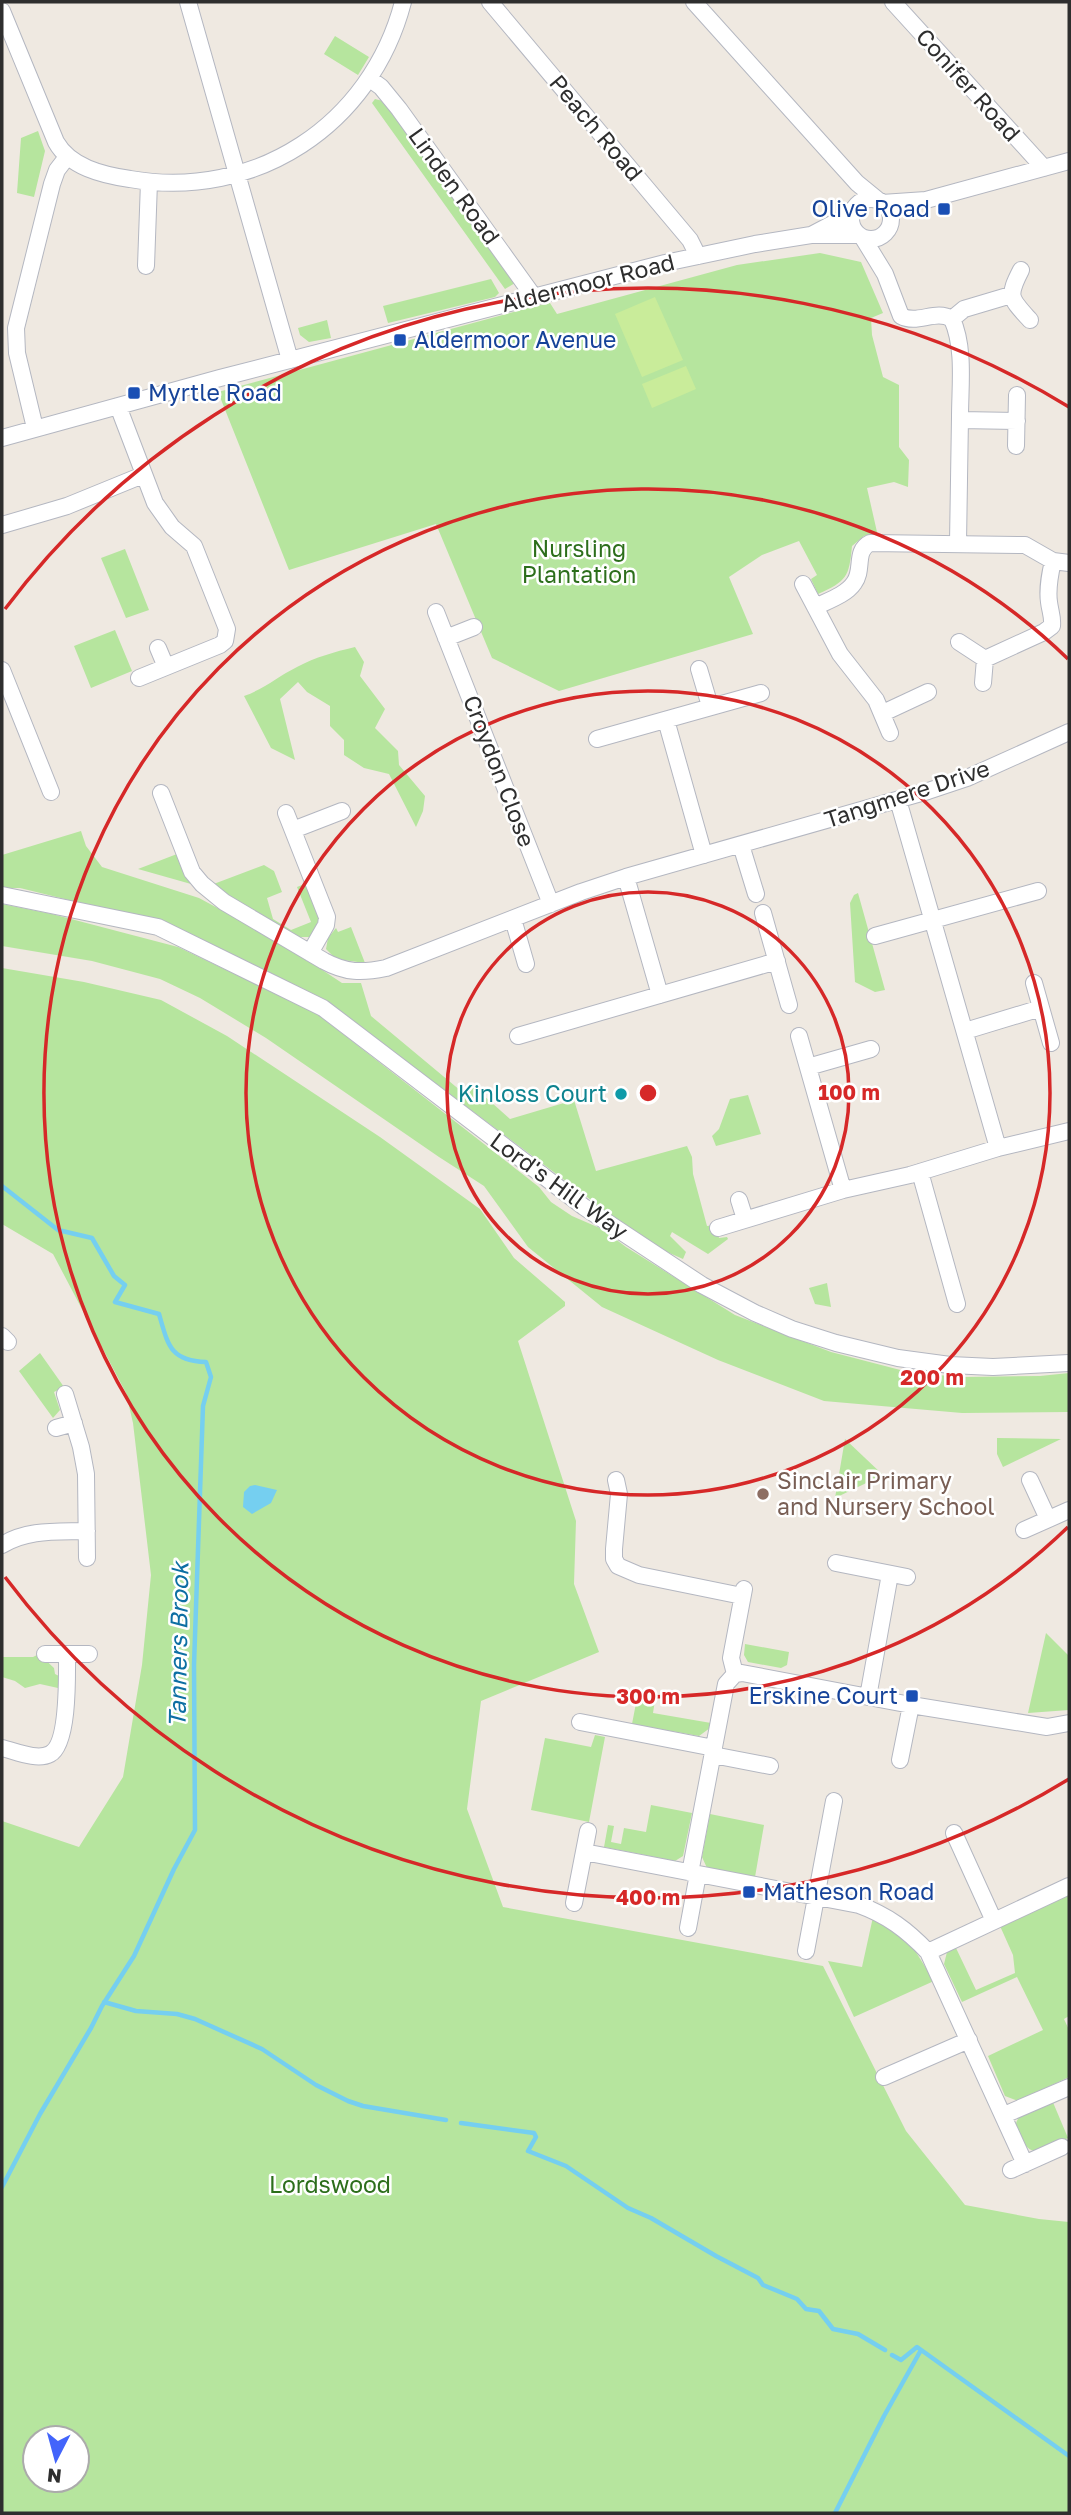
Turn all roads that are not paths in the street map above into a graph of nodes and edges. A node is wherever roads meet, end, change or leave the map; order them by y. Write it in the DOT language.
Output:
graph roads {
  1 [pos="188,2"];
  2 [pos="402,2"];
  3 [pos="490,2"];
  4 [pos="694,2"];
  5 [pos="893,2"];
  6 [pos="2,10"];
  7 [pos="370,79"];
  8 [pos="67,157"];
  9 [pos="1069,161"];
  10 [pos="1044,168"];
  11 [pos="238,175"];
  12 [pos="149,181"];
  13 [pos="857,183"];
  14 [pos="926,200"];
  15 [pos="881,202"];
  16 [pos="853,211"];
  17 [pos="887,230"];
  18 [pos="811,235"];
  19 [pos="860,236"];
  20 [pos="698,256"];
  21 [pos="146,266"];
  22 [pos="1021,270"];
  23 [pos="885,274"];
  24 [pos="1011,295"];
  25 [pos="534,297"];
  26 [pos="952,319"];
  27 [pos="1030,320"];
  28 [pos="290,360"];
  29 [pos="1017,395"];
  30 [pos="118,406"];
  31 [pos="960,420"];
  32 [pos="1017,421"];
  33 [pos="35,428"];
  34 [pos="2,438"];
  35 [pos="1016,446"];
  36 [pos="143,475"];
  37 [pos="2,525"];
  38 [pos="958,544"];
  39 [pos="1061,562"];
  40 [pos="803,584"];
  41 [pos="815,607"];
  42 [pos="436,612"];
  43 [pos="474,628"];
  44 [pos="446,639"];
  45 [pos="959,642"];
  46 [pos="158,648"];
  47 [pos="985,659"];
  48 [pos="166,667"];
  49 [pos="699,669"];
  50 [pos="2,670"];
  51 [pos="139,678"];
  52 [pos="983,683"];
  53 [pos="928,692"];
  54 [pos="752,701"];
  55 [pos="710,706"];
  56 [pos="883,713"];
  57 [pos="666,720"];
  58 [pos="1069,732"];
  59 [pos="890,733"];
  60 [pos="597,739"];
  61 [pos="51,792"];
  62 [pos="161,793"];
  63 [pos="898,800"];
  64 [pos="342,811"];
  65 [pos="286,813"];
  66 [pos="293,830"];
  67 [pos="741,845"];
  68 [pos="704,855"];
  69 [pos="626,877"];
  70 [pos="1038,891"];
  71 [pos="2,894"];
  72 [pos="755,894"];
  73 [pos="551,904"];
  74 [pos="763,913"];
  75 [pos="513,919"];
  76 [pos="933,920"];
  77 [pos="875,936"];
  78 [pos="310,953"];
  79 [pos="777,961"];
  80 [pos="526,964"];
  81 [pos="1034,983"];
  82 [pos="660,995"];
  83 [pos="789,1005"];
  84 [pos="1041,1008"];
  85 [pos="965,1031"];
  86 [pos="519,1036"];
  87 [pos="799,1036"];
  88 [pos="1051,1043"];
  89 [pos="871,1049"];
  90 [pos="808,1067"];
  91 [pos="1069,1131"];
  92 [pos="998,1148"];
  93 [pos="920,1172"];
  94 [pos="844,1190"];
  95 [pos="739,1200"];
  96 [pos="745,1219"];
  97 [pos="718,1228"];
  98 [pos="957,1304"];
  99 [pos="1069,1363"];
  100 [pos="65,1394"];
  101 [pos="74,1423"];
  102 [pos="56,1428"];
  103 [pos="616,1479"];
  104 [pos="1030,1480"];
  105 [pos="618,1501"];
  106 [pos="635,1503"];
  107 [pos="1069,1510"];
  108 [pos="1048,1519"];
  109 [pos="88,1531"];
  110 [pos="1024,1531"];
  111 [pos="2,1545"];
  112 [pos="87,1558"];
  113 [pos="835,1563"];
  114 [pos="890,1574"];
  115 [pos="907,1577"];
  116 [pos="45,1654"];
  117 [pos="67,1654"];
  118 [pos="89,1654"];
  119 [pos="735,1674"];
  120 [pos="869,1696"];
  121 [pos="911,1705"];
  122 [pos="580,1722"];
  123 [pos="1069,1723"];
  124 [pos="2,1748"];
  125 [pos="713,1751"];
  126 [pos="900,1760"];
  127 [pos="770,1766"];
  128 [pos="834,1801"];
  129 [pos="588,1831"];
  130 [pos="954,1833"];
  131 [pos="584,1852"];
  132 [pos="694,1873"];
  133 [pos="1069,1886"];
  134 [pos="816,1897"];
  135 [pos="574,1903"];
  136 [pos="994,1921"];
  137 [pos="688,1928"];
  138 [pos="806,1951"];
  139 [pos="928,1952"];
  140 [pos="969,2040"];
  141 [pos="884,2077"];
  142 [pos="1069,2087"];
  143 [pos="1004,2116"];
  144 [pos="1062,2147"];
  1 -- 11 [label="street"];
  2 -- 7 [label="street"];
  3 -- 20 [label="street, Peach Road"];
  4 -- 13 [label="street"];
  5 -- 10 [label="street, Conifer Road"];
  6 -- 8 [label="street"];
  7 -- 11 [label="street"];
  7 -- 25 [label="street, Linden Road"];
  8 -- 12 [label="street"];
  8 -- 33 [label="street"];
  9 -- 10 [label="street"];
  10 -- 14 [label="street"];
  11 -- 12 [label="street"];
  11 -- 28 [label="street"];
  12 -- 21 [label="street"];
  13 -- 15 [label="street"];
  13 -- 16 [label="street"];
  14 -- 15 [label="street"];
  14 -- 17 [label="street"];
  15 -- 16 [label="street"];
  15 -- 17 [label="street"];
  16 -- 18 [label="street, Aldermoor Road"];
  16 -- 19 [label="street"];
  17 -- 19 [label="street"];
  17 -- 23 [label="street"];
  18 -- 19 [label="street, Aldermoor Road"];
  18 -- 20 [label="street, Aldermoor Road"];
  19 -- 23 [label="street"];
  20 -- 25 [label="street, Aldermoor Road"];
  22 -- 24 [label="street"];
  23 -- 26 [label="street"];
  24 -- 26 [label="street"];
  24 -- 27 [label="street"];
  25 -- 28 [label="street, Aldermoor Road"];
  26 -- 31 [label="street"];
  28 -- 30 [label="street, Aldermoor Road"];
  29 -- 32 [label="street"];
  30 -- 33 [label="street, Aldermoor Road"];
  30 -- 36 [label="street"];
  31 -- 32 [label="street"];
  31 -- 38 [label="street"];
  32 -- 35 [label="street"];
  33 -- 34 [label="street, Aldermoor Road"];
  36 -- 37 [label="street"];
  36 -- 48 [label="street"];
  38 -- 39 [label="street"];
  38 -- 41 [label="street"];
  39 -- 47 [label="street"];
  40 -- 41 [label="street"];
  41 -- 56 [label="street"];
  42 -- 44 [label="street, Croydon Close"];
  43 -- 44 [label="street"];
  44 -- 73 [label="street, Croydon Close"];
  45 -- 47 [label="street"];
  46 -- 48 [label="street"];
  47 -- 52 [label="street"];
  48 -- 51 [label="street"];
  49 -- 55 [label="street"];
  50 -- 61 [label="street"];
  53 -- 56 [label="street"];
  54 -- 55 [label="street"];
  55 -- 57 [label="street"];
  56 -- 59 [label="street"];
  57 -- 60 [label="street"];
  57 -- 68 [label="street"];
  58 -- 63 [label="street, Tangmere Drive"];
  62 -- 78 [label="street, Tangmere Drive"];
  63 -- 67 [label="street, Tangmere Drive"];
  63 -- 76 [label="street"];
  64 -- 66 [label="street"];
  65 -- 66 [label="street"];
  66 -- 78 [label="street"];
  67 -- 68 [label="street, Tangmere Drive"];
  67 -- 72 [label="street"];
  68 -- 69 [label="street, Tangmere Drive"];
  69 -- 73 [label="street, Tangmere Drive"];
  69 -- 82 [label="street"];
  70 -- 76 [label="street"];
  71 -- 99 [label="street, Lord's Hill Way"];
  73 -- 75 [label="street, Tangmere Drive"];
  74 -- 79 [label="street"];
  75 -- 78 [label="street, Tangmere Drive"];
  75 -- 80 [label="street"];
  76 -- 77 [label="street"];
  76 -- 85 [label="street"];
  79 -- 82 [label="street"];
  79 -- 83 [label="street"];
  81 -- 84 [label="street"];
  82 -- 86 [label="street"];
  84 -- 85 [label="street"];
  84 -- 88 [label="street"];
  85 -- 92 [label="street"];
  87 -- 90 [label="street"];
  89 -- 90 [label="street"];
  90 -- 94 [label="street"];
  91 -- 92 [label="street"];
  92 -- 93 [label="street"];
  93 -- 94 [label="street"];
  93 -- 98 [label="street"];
  94 -- 96 [label="street"];
  95 -- 96 [label="street"];
  96 -- 97 [label="street"];
  100 -- 101 [label="street"];
  101 -- 102 [label="street"];
  101 -- 109 [label="street"];
  103 -- 105 [label="street"];
  104 -- 108 [label="street"];
  105 -- 106 [label="street"];
  105 -- 119 [label="street"];
  107 -- 108 [label="street"];
  108 -- 110 [label="street"];
  109 -- 111 [label="street"];
  109 -- 112 [label="street"];
  113 -- 114 [label="street"];
  114 -- 115 [label="street"];
  114 -- 120 [label="street"];
  116 -- 117 [label="street"];
  117 -- 118 [label="street"];
  117 -- 124 [label="street"];
  119 -- 120 [label="street"];
  119 -- 125 [label="street"];
  120 -- 121 [label="street"];
  121 -- 123 [label="street"];
  121 -- 126 [label="street"];
  122 -- 125 [label="street"];
  125 -- 127 [label="street"];
  125 -- 132 [label="street"];
  128 -- 134 [label="street"];
  129 -- 131 [label="street"];
  130 -- 136 [label="street"];
  131 -- 132 [label="street"];
  131 -- 135 [label="street"];
  132 -- 134 [label="street"];
  132 -- 137 [label="street"];
  133 -- 136 [label="street"];
  134 -- 138 [label="street"];
  134 -- 139 [label="street"];
  136 -- 139 [label="street"];
  139 -- 140 [label="street"];
  140 -- 141 [label="street"];
  140 -- 143 [label="street"];
  142 -- 143 [label="street"];
  143 -- 144 [label="street"];
}
